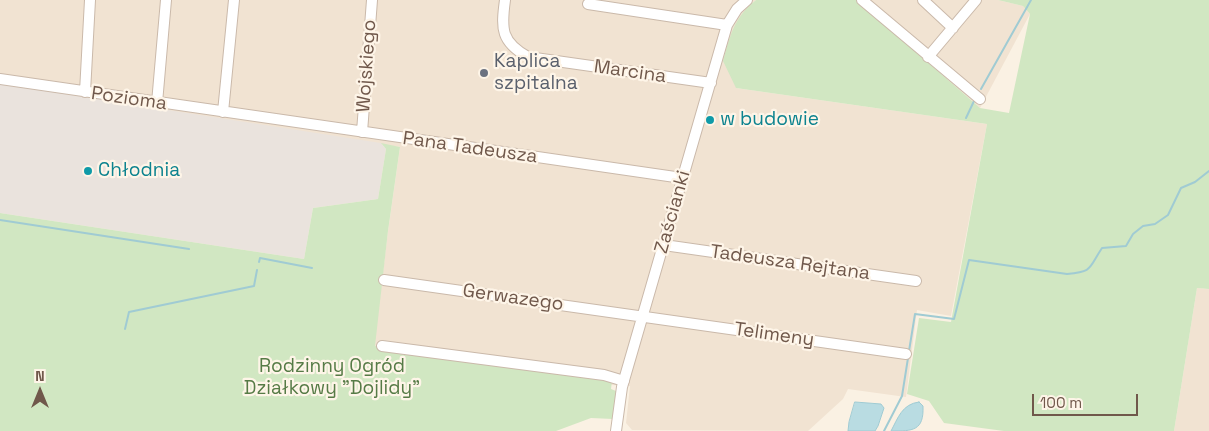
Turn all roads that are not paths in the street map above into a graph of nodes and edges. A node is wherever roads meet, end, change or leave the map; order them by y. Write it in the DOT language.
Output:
graph roads {
  1 [pos="90,0"];
  2 [pos="166,0"];
  3 [pos="234,0"];
  4 [pos="372,0"];
  5 [pos="505,0"];
  6 [pos="746,0"];
  7 [pos="862,0"];
  8 [pos="923,0"];
  9 [pos="976,0"];
  10 [pos="588,4"];
  11 [pos="728,26"];
  12 [pos="953,28"];
  13 [pos="928,57"];
  14 [pos="0,80"];
  15 [pos="711,83"];
  16 [pos="85,92"];
  17 [pos="980,99"];
  18 [pos="157,103"];
  19 [pos="223,112"];
  20 [pos="259,116"];
  21 [pos="362,132"];
  22 [pos="682,178"];
  23 [pos="664,245"];
  24 [pos="384,280"];
  25 [pos="916,281"];
  26 [pos="642,317"];
  27 [pos="382,346"];
  28 [pos="906,354"];
  29 [pos="624,381"];
  30 [pos="616,431"];
  1 -- 16 [label="street"];
  2 -- 18 [label="street"];
  3 -- 19 [label="street"];
  4 -- 21 [label="street, Wojskiego"];
  5 -- 15 [label="street, Marcina"];
  6 -- 11 [label="street, Zaścianki"];
  7 -- 13 [label="street"];
  8 -- 12 [label="street"];
  9 -- 12 [label="street"];
  10 -- 11 [label="street"];
  11 -- 15 [label="street, Zaścianki"];
  12 -- 13 [label="street"];
  13 -- 17 [label="street"];
  14 -- 16 [label="street, Pozioma"];
  15 -- 22 [label="street, Zaścianki"];
  16 -- 18 [label="street, Pozioma"];
  18 -- 19 [label="street, Pozioma"];
  19 -- 20 [label="street, Pozioma"];
  20 -- 21 [label="street, Pana Tadeusza"];
  21 -- 22 [label="street, Pana Tadeusza"];
  22 -- 23 [label="street, Zaścianki"];
  23 -- 25 [label="street, Tadeusza Rejtana"];
  23 -- 26 [label="street, Zaścianki"];
  24 -- 26 [label="street, Gerwazego"];
  26 -- 28 [label="street, Telimeny"];
  26 -- 29 [label="street, Zaścianki"];
  27 -- 29 [label="street"];
  29 -- 30 [label="street, Zaścianki"];
}
